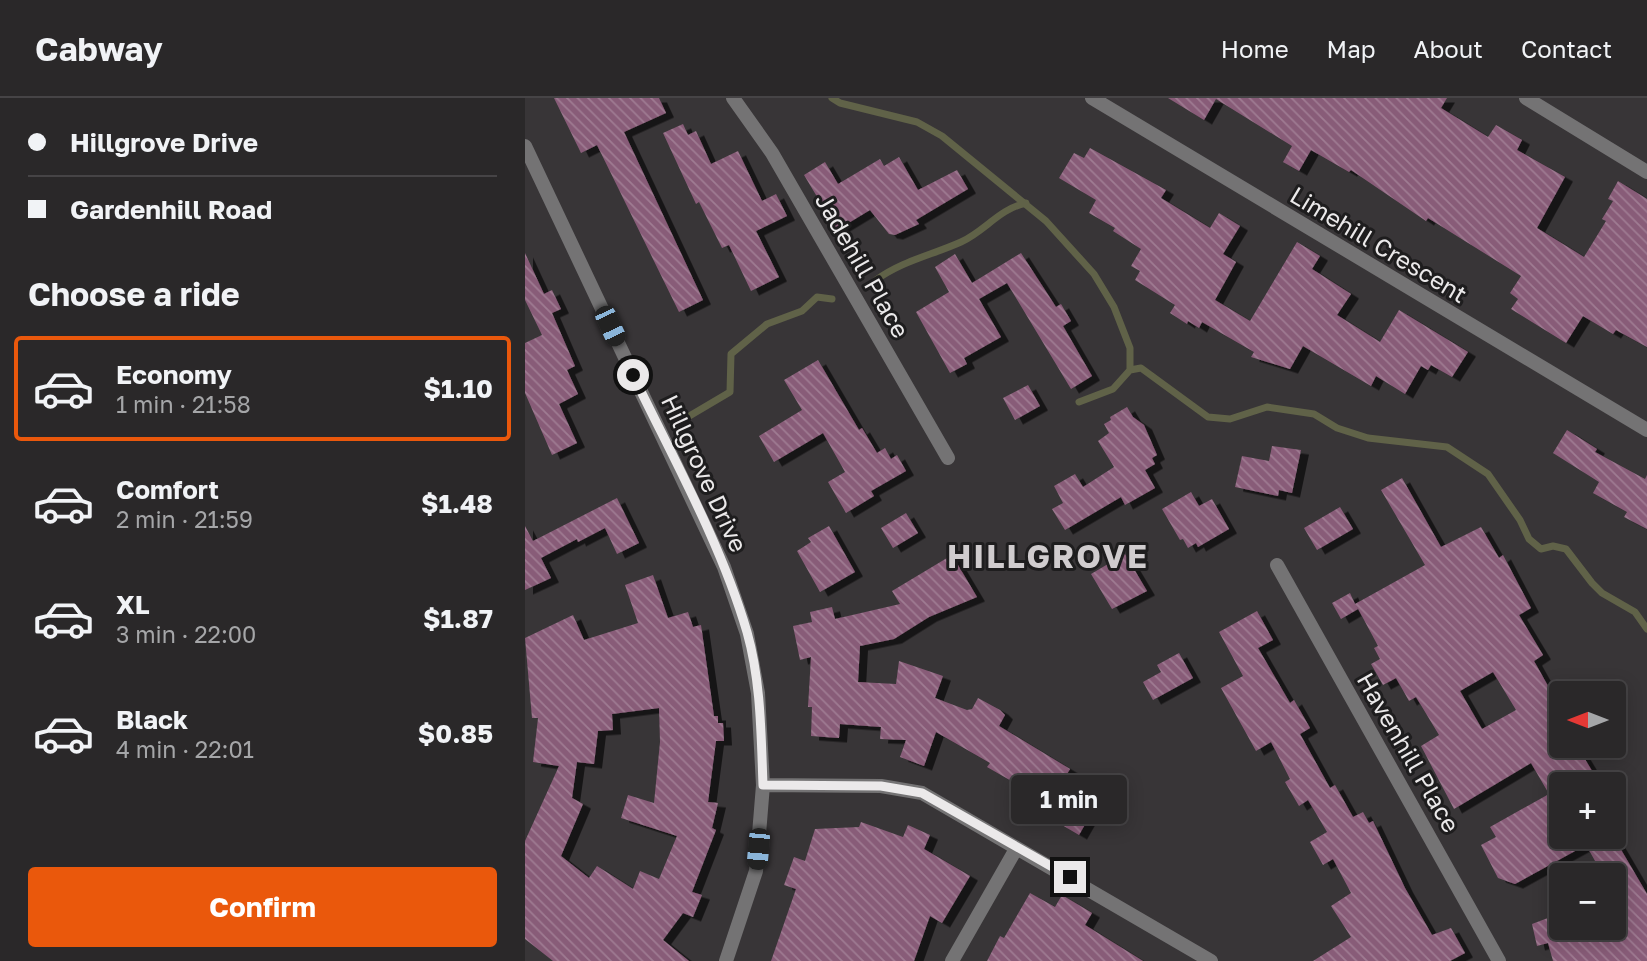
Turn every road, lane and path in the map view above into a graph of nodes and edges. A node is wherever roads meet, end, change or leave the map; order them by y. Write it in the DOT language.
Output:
graph roads {
  1 [pos="733,98"];
  2 [pos="1091,98"];
  3 [pos="1526,98"];
  4 [pos="527,155"];
  5 [pos="1647,172"];
  6 [pos="1646,427"];
  7 [pos="948,458"];
  8 [pos="1277,565"];
  9 [pos="763,785"];
  10 [pos="1016,849"];
  11 [pos="726,961"];
  12 [pos="952,961"];
  13 [pos="1211,961"];
  14 [pos="1499,961"];
  1 -- 7 [label="street, Jadehill Place"];
  2 -- 6 [label="street, Limehill Crescent"];
  3 -- 5 [label="street"];
  4 -- 9 [label="street, Hillgrove Drive"];
  8 -- 14 [label="street, Havenhill Place"];
  9 -- 10 [label="street"];
  9 -- 11 [label="street, Hillgrove Drive"];
  10 -- 12 [label="street"];
  10 -- 13 [label="street"];
}
